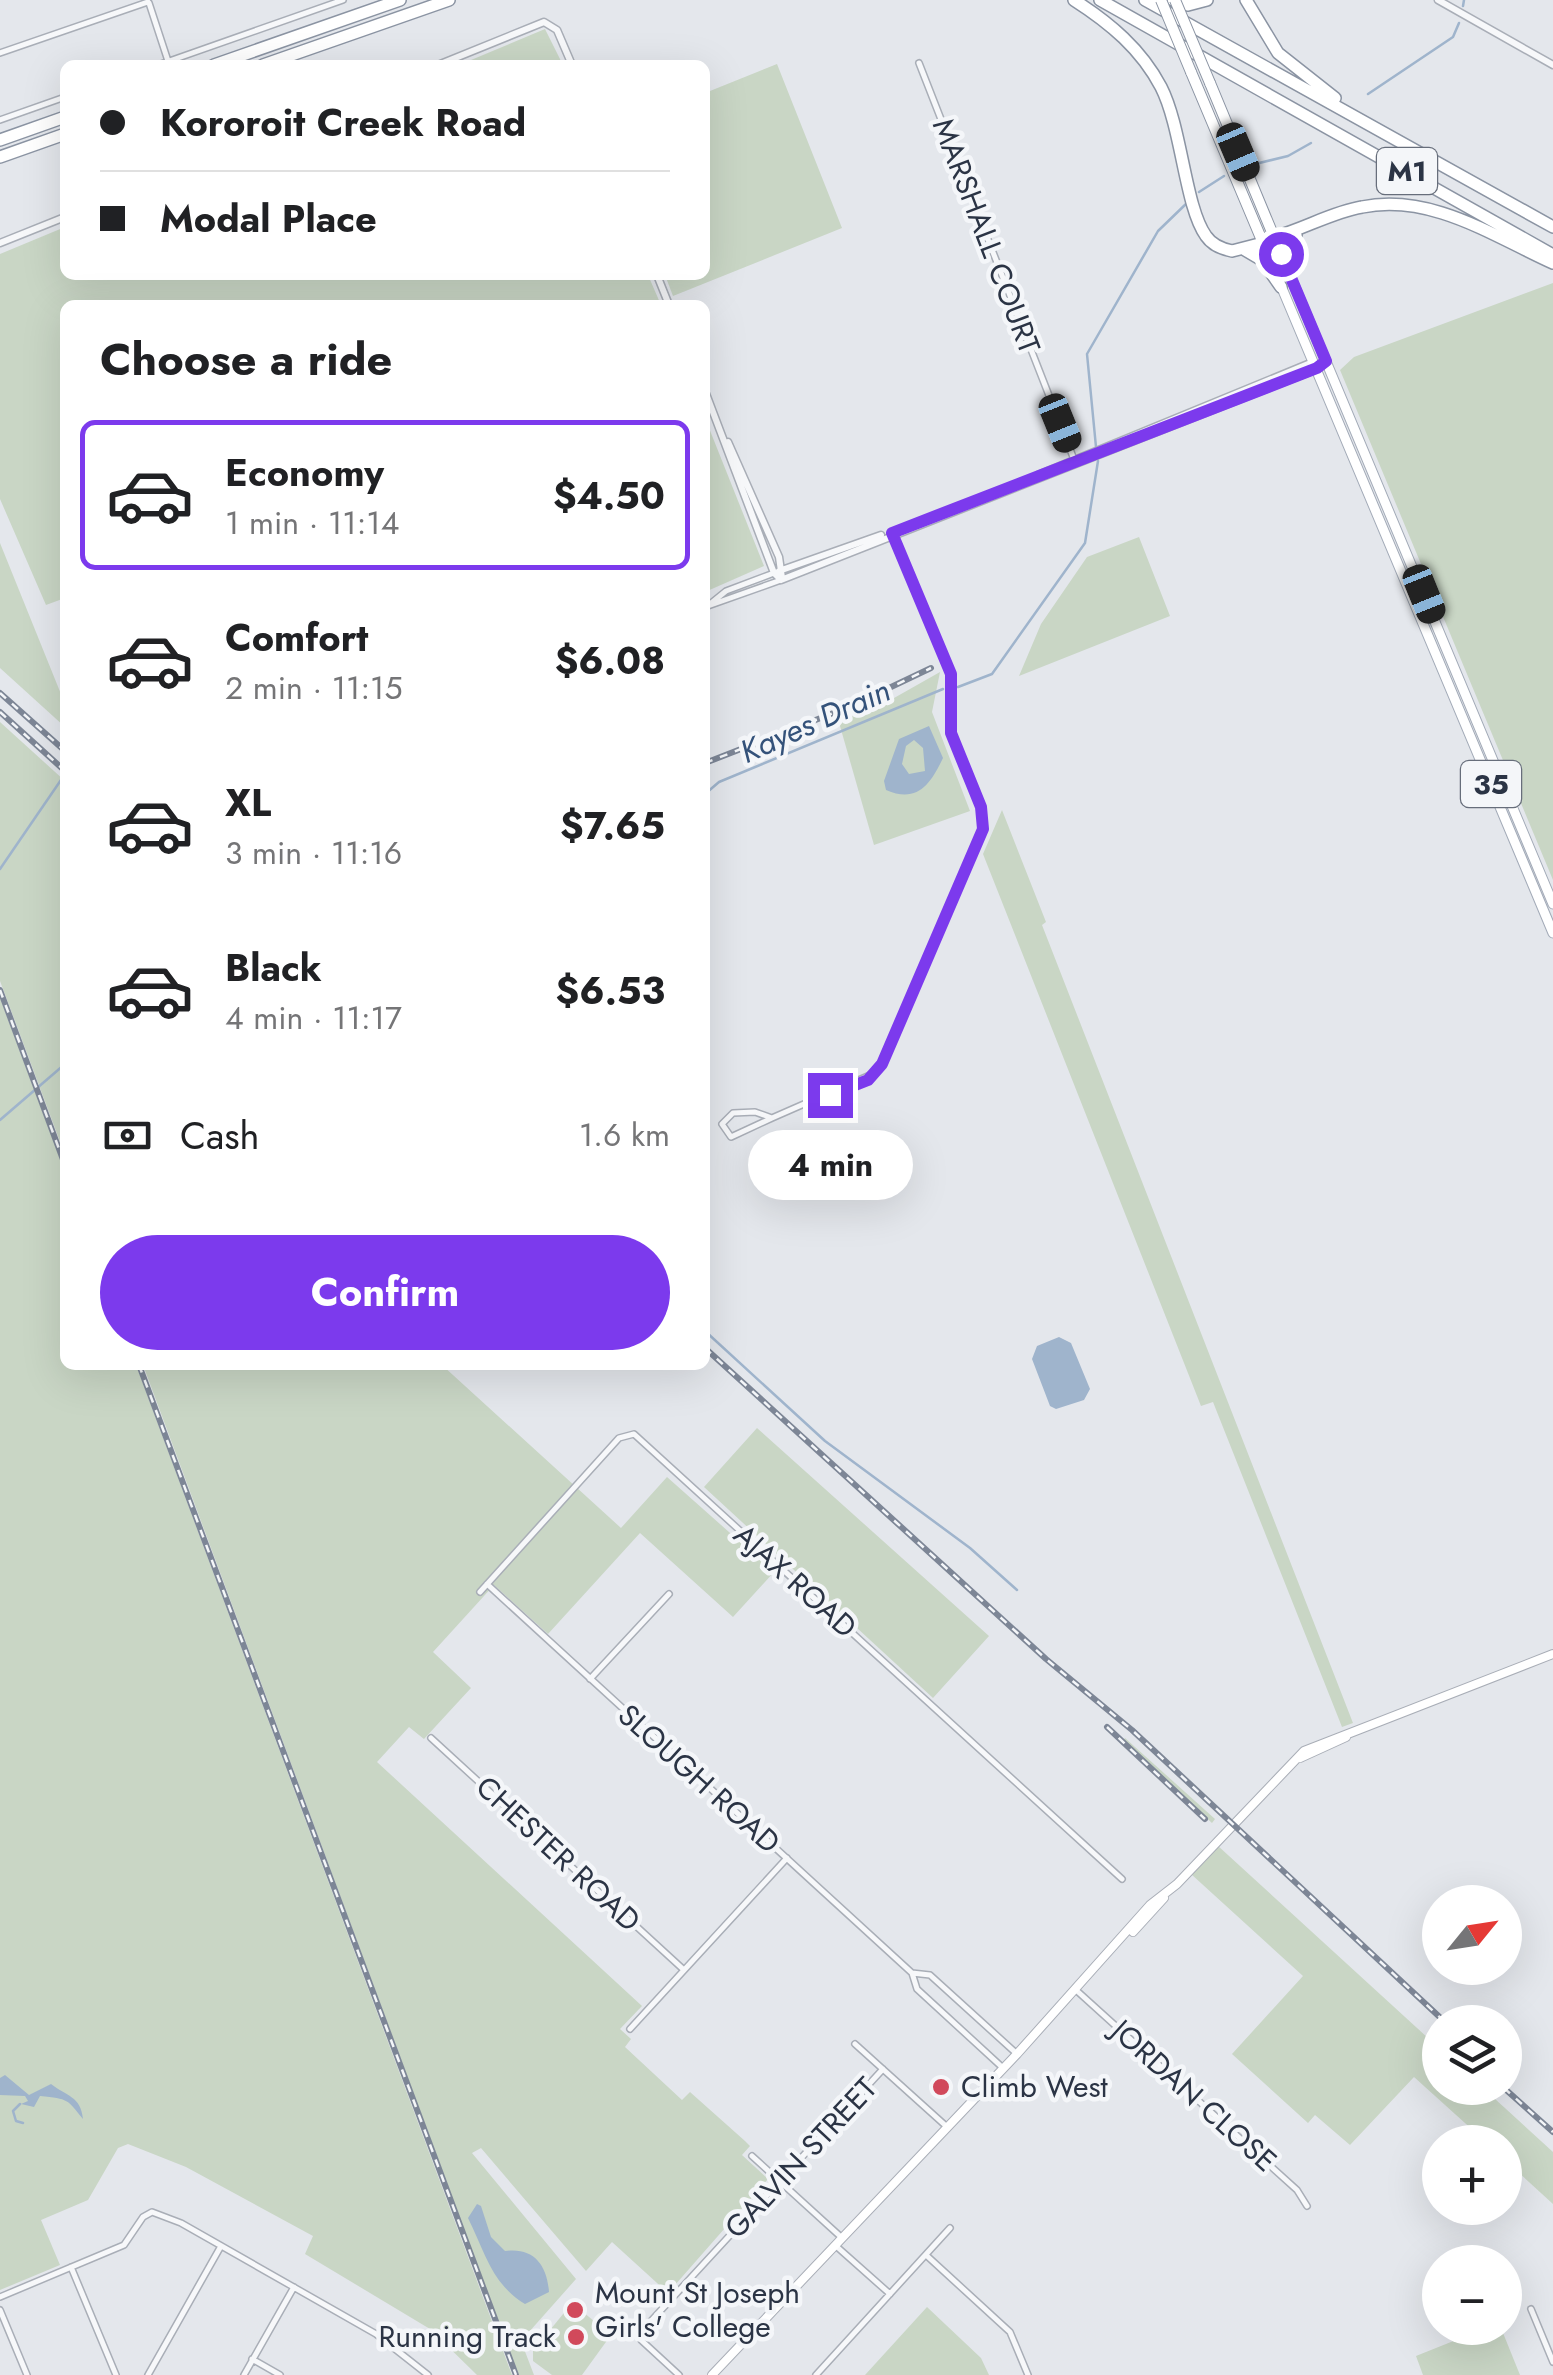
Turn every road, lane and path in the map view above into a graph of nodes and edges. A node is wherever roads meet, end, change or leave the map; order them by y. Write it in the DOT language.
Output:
graph roads {
  1 [pos="343,0"];
  2 [pos="400,0"];
  3 [pos="449,0"];
  4 [pos="1074,0"];
  5 [pos="1100,0"];
  6 [pos="1146,0"];
  7 [pos="1161,0"];
  8 [pos="1174,0"];
  9 [pos="1207,0"];
  10 [pos="1246,0"];
  11 [pos="1438,0"];
  12 [pos="148,1"];
  13 [pos="0,40"];
  14 [pos="2,52"];
  15 [pos="167,60"];
  16 [pos="174,60"];
  17 [pos="228,60"];
  18 [pos="277,60"];
  19 [pos="450,60"];
  20 [pos="570,60"];
  21 [pos="918,63"];
  22 [pos="1553,65"];
  23 [pos="60,99"];
  24 [pos="60,119"];
  25 [pos="0,120"];
  26 [pos="60,136"];
  27 [pos="0,140"];
  28 [pos="0,157"];
  29 [pos="1519,208"];
  30 [pos="60,218"];
  31 [pos="1316,222"];
  32 [pos="1553,227"];
  33 [pos="1268,240"];
  34 [pos="0,243"];
  35 [pos="1245,250"];
  36 [pos="1281,254"];
  37 [pos="1553,255"];
  38 [pos="1553,263"];
  39 [pos="1281,287"];
  40 [pos="1326,361"];
  41 [pos="1316,365"];
  42 [pos="710,404"];
  43 [pos="1075,462"];
  44 [pos="1389,525"];
  45 [pos="892,533"];
  46 [pos="778,571"];
  47 [pos="782,580"];
  48 [pos="710,604"];
  49 [pos="710,606"];
  50 [pos="1434,633"];
  51 [pos="1553,904"];
  52 [pos="1553,932"];
  53 [pos="772,1118"];
  54 [pos="731,1137"];
  55 [pos="734,1146"];
  56 [pos="486,1584"];
  57 [pos="480,1592"];
  58 [pos="669,1594"];
  59 [pos="1553,1654"];
  60 [pos="590,1679"];
  61 [pos="431,1738"];
  62 [pos="786,1858"];
  63 [pos="1122,1879"];
  64 [pos="684,1970"];
  65 [pos="912,1973"];
  66 [pos="1076,1990"];
  67 [pos="630,2030"];
  68 [pos="855,2044"];
  69 [pos="1017,2054"];
  70 [pos="1003,2068"];
  71 [pos="884,2070"];
  72 [pos="946,2126"];
  73 [pos="752,2156"];
  74 [pos="779,2181"];
  75 [pos="1307,2206"];
  76 [pos="950,2228"];
  77 [pos="837,2241"];
  78 [pos="221,2246"];
  79 [pos="926,2255"];
  80 [pos="71,2267"];
  81 [pos="294,2287"];
  82 [pos="890,2294"];
  83 [pos="0,2297"];
  84 [pos="1531,2309"];
  85 [pos="0,2310"];
  86 [pos="252,2360"];
  87 [pos="1553,2362"];
  88 [pos="27,2375"];
  89 [pos="116,2375"];
  90 [pos="148,2375"];
  91 [pos="244,2375"];
  92 [pos="280,2375"];
  93 [pos="428,2375"];
  94 [pos="679,2375"];
  95 [pos="714,2375"];
  96 [pos="816,2375"];
  97 [pos="1028,2375"];
  1 -- 16 [label="street"];
  2 -- 17 [label="highway"];
  3 -- 18 [label="highway"];
  4 -- 35 [label="highway"];
  5 -- 37 [label="highway, M1"];
  6 -- 29 [label="highway, M1"];
  7 -- 33 [label="highway, 35, bridge"];
  8 -- 9 [label="highway"];
  8 -- 33 [label="highway, 35, bridge"];
  10 -- 29 [label="highway"];
  11 -- 22 [label="street"];
  12 -- 14 [label="street"];
  12 -- 15 [label="street"];
  13 -- 14 [label="street"];
  19 -- 20 [label="street"];
  21 -- 43 [label="street, MARSHALL COURT"];
  23 -- 25 [label="street"];
  24 -- 27 [label="highway"];
  26 -- 28 [label="highway"];
  29 -- 32 [label="highway, M1"];
  30 -- 34 [label="street"];
  31 -- 33 [label="highway"];
  31 -- 36 [label="highway"];
  31 -- 38 [label="highway"];
  33 -- 35 [label="highway"];
  33 -- 36 [label="main road, 35"];
  33 -- 39 [label="main road, 35"];
  35 -- 39 [label="highway"];
  36 -- 40 [label="main road, 35"];
  39 -- 41 [label="main road, 35"];
  40 -- 41 [label="main road"];
  40 -- 44 [label="main road, 35"];
  41 -- 43 [label="street"];
  41 -- 44 [label="main road, 35"];
  42 -- 46 [label="street"];
  43 -- 45 [label="street"];
  44 -- 50 [label="main road, 35"];
  45 -- 46 [label="street"];
  45 -- 47 [label="street"];
  45 -- 53 [label="street"];
  46 -- 47 [label="street"];
  46 -- 48 [label="street"];
  47 -- 49 [label="street"];
  50 -- 51 [label="main road, 35"];
  50 -- 52 [label="main road, 35"];
  53 -- 54 [label="street"];
  53 -- 54 [label="street"];
  54 -- 55 [label="street"];
  56 -- 57 [label="street, AJAX ROAD"];
  56 -- 60 [label="street, SLOUGH ROAD"];
  56 -- 63 [label="street, AJAX ROAD"];
  58 -- 60 [label="street"];
  59 -- 66 [label="main road"];
  60 -- 62 [label="street, SLOUGH ROAD"];
  61 -- 64 [label="street, CHESTER ROAD"];
  62 -- 64 [label="street"];
  62 -- 65 [label="street, SLOUGH ROAD"];
  64 -- 67 [label="street"];
  65 -- 69 [label="street, SLOUGH ROAD"];
  65 -- 70 [label="street, SLOUGH ROAD"];
  66 -- 69 [label="main road"];
  66 -- 75 [label="street, JORDAN CLOSE"];
  68 -- 71 [label="street"];
  69 -- 70 [label="main road"];
  70 -- 72 [label="main road"];
  71 -- 72 [label="street"];
  71 -- 74 [label="street, GALVIN STREET"];
  72 -- 77 [label="main road"];
  73 -- 74 [label="street"];
  74 -- 77 [label="street"];
  74 -- 94 [label="street, GALVIN STREET"];
  76 -- 79 [label="street"];
  77 -- 82 [label="street"];
  77 -- 95 [label="main road"];
  78 -- 80 [label="street"];
  78 -- 81 [label="street"];
  78 -- 90 [label="street"];
  79 -- 82 [label="street"];
  79 -- 97 [label="street"];
  80 -- 83 [label="street"];
  80 -- 89 [label="street"];
  81 -- 86 [label="street"];
  81 -- 93 [label="street"];
  82 -- 96 [label="street"];
  84 -- 87 [label="street"];
  85 -- 88 [label="street"];
  86 -- 91 [label="street"];
  86 -- 92 [label="street"];
}
